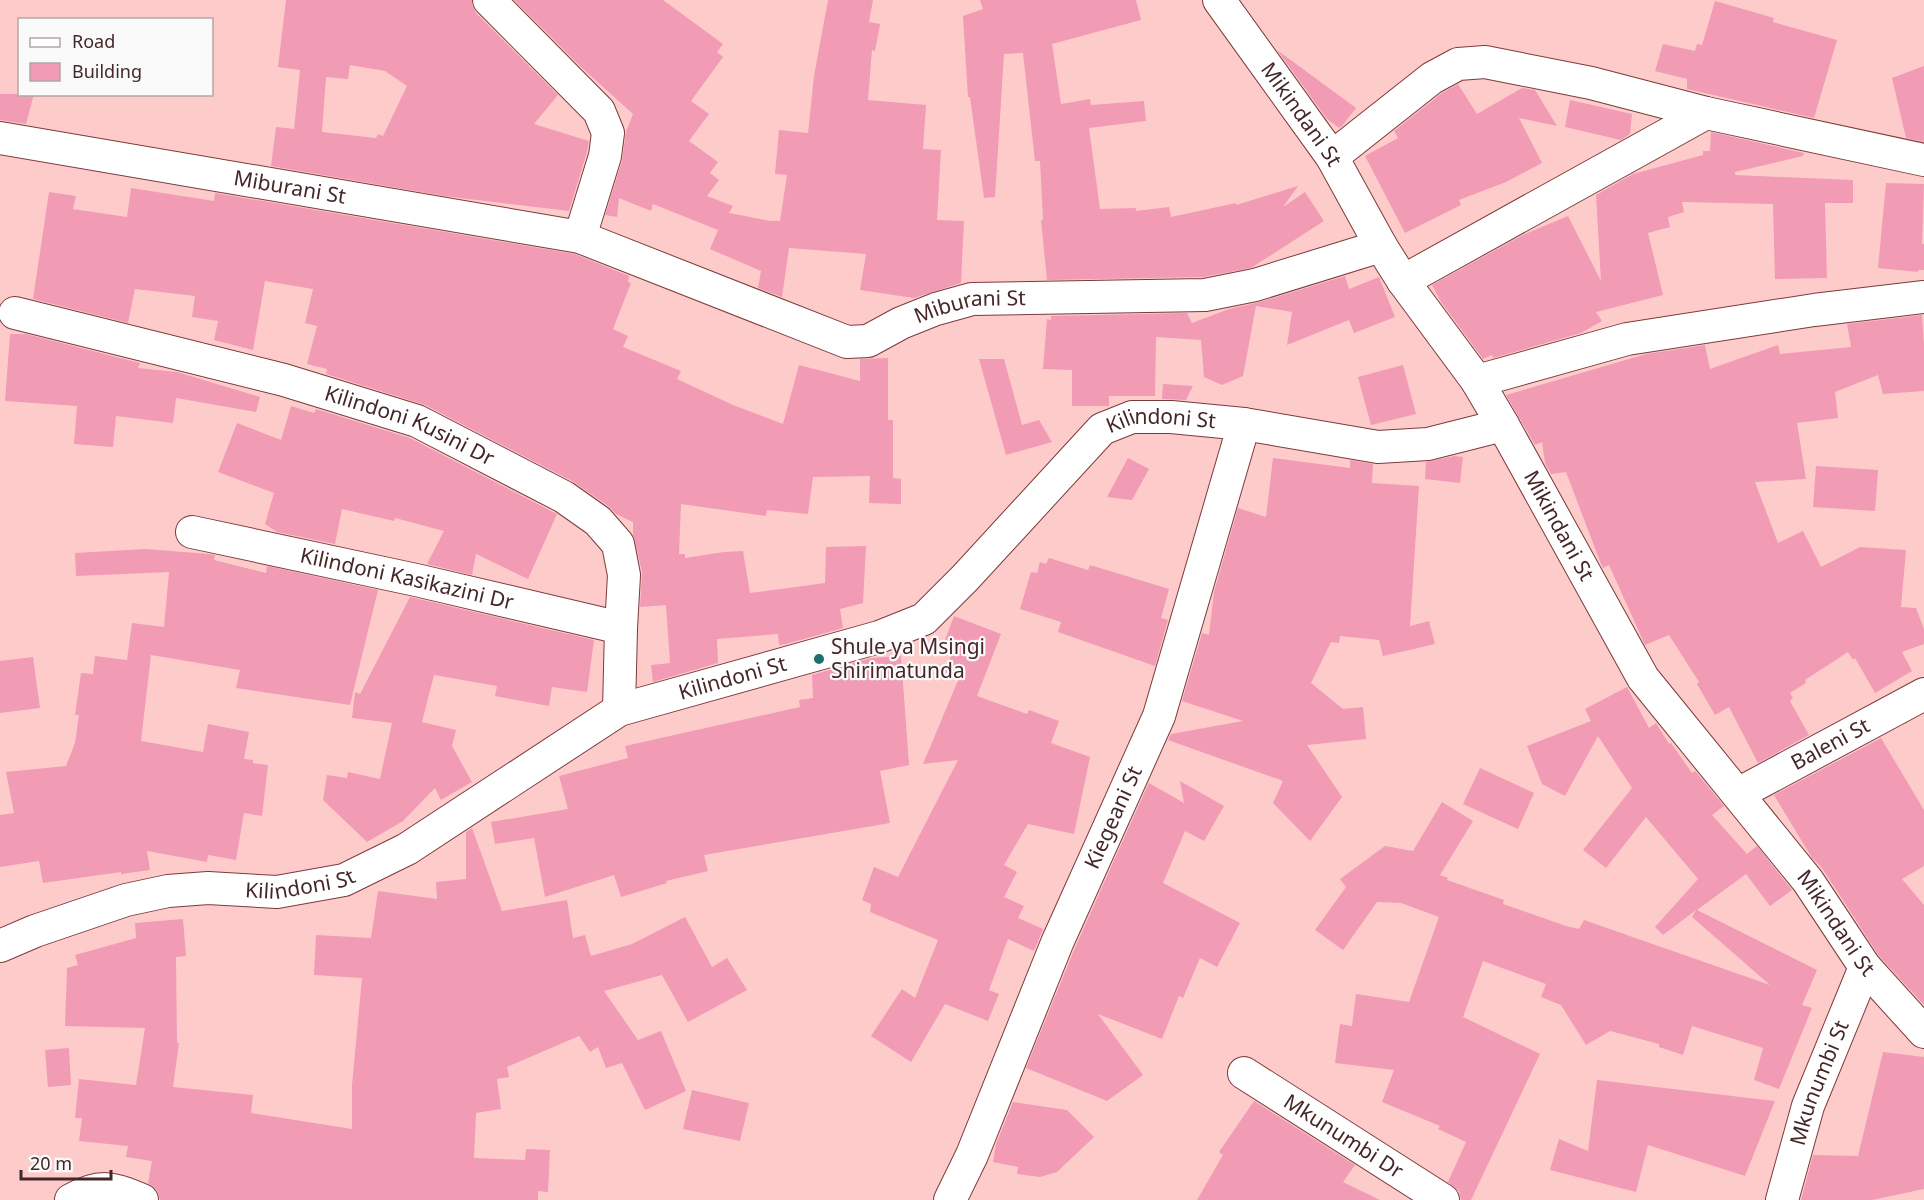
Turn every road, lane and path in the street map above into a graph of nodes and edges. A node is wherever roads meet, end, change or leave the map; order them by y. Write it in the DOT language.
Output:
graph roads {
  1 [pos="489,0"];
  2 [pos="1219,0"];
  3 [pos="1706,113"];
  4 [pos="0,138"];
  5 [pos="1332,157"];
  6 [pos="1924,160"];
  7 [pos="580,237"];
  8 [pos="1381,246"];
  9 [pos="1403,281"];
  10 [pos="1924,297"];
  11 [pos="15,312"];
  12 [pos="1477,381"];
  13 [pos="1244,424"];
  14 [pos="1503,425"];
  15 [pos="192,532"];
  16 [pos="621,628"];
  17 [pos="1924,694"];
  18 [pos="619,710"];
  19 [pos="1738,794"];
  20 [pos="0,946"];
  21 [pos="1865,968"];
  22 [pos="1924,1032"];
  23 [pos="1244,1073"];
  24 [pos="71,1200"];
  25 [pos="142,1200"];
  26 [pos="950,1200"];
  27 [pos="1443,1200"];
  28 [pos="1782,1200"];
  1 -- 7 [label="street"];
  2 -- 5 [label="street, Mikindani St"];
  3 -- 5 [label="street"];
  3 -- 6 [label="street"];
  3 -- 9 [label="street"];
  4 -- 7 [label="street, Miburani St"];
  5 -- 8 [label="street, Mikindani St"];
  7 -- 8 [label="street, Miburani St"];
  8 -- 9 [label="street, Mikindani St"];
  9 -- 12 [label="street, Mikindani St"];
  10 -- 12 [label="street"];
  11 -- 16 [label="street, Kilindoni Kusini Dr"];
  12 -- 14 [label="street, Mikindani St"];
  13 -- 14 [label="street, Kilindoni St"];
  13 -- 18 [label="street, Kilindoni St"];
  13 -- 26 [label="street, Kiegeani St"];
  14 -- 19 [label="street, Mikindani St"];
  15 -- 16 [label="street, Kilindoni Kasikazini Dr"];
  16 -- 18 [label="street, Kilindoni Kusini Dr"];
  17 -- 19 [label="street, Baleni St"];
  18 -- 20 [label="street, Kilindoni St"];
  19 -- 21 [label="street, Mikindani St"];
  21 -- 22 [label="street, Mikindani St"];
  21 -- 28 [label="street, Mkunumbi St"];
  23 -- 27 [label="street, Mkunumbi Dr"];
  24 -- 25 [label="street"];
}
